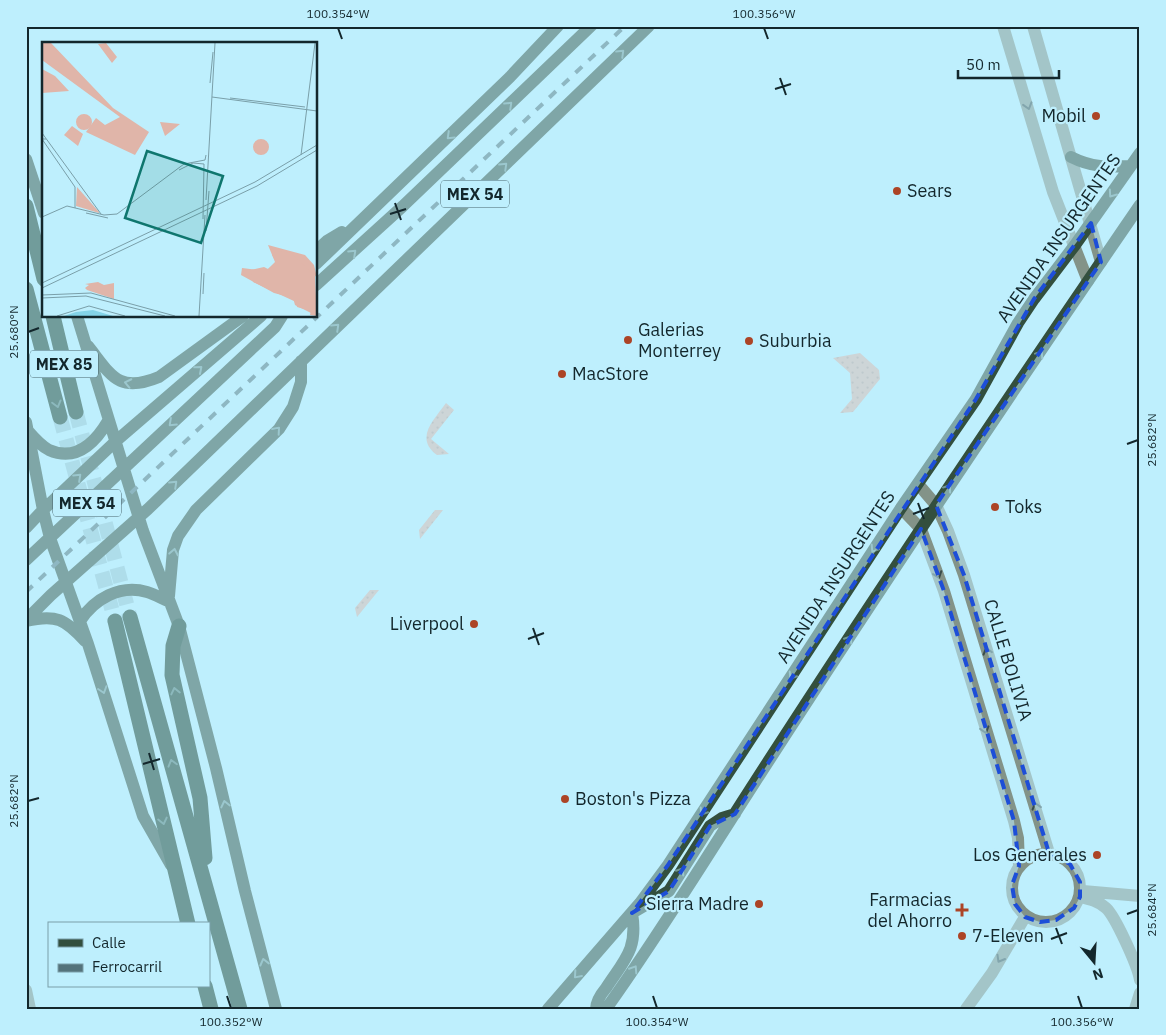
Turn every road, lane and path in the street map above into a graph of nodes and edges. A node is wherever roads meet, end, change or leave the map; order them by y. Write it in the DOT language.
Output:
graph roads {
  1 [pos="558,26"];
  2 [pos="591,26"];
  3 [pos="649,26"];
  4 [pos="1004,26"];
  5 [pos="1033,26"];
  6 [pos="1140,154"];
  7 [pos="1071,157"];
  8 [pos="26,159"];
  9 [pos="1131,166"];
  10 [pos="1140,205"];
  11 [pos="26,206"];
  12 [pos="42,207"];
  13 [pos="360,223"];
  14 [pos="1091,223"];
  15 [pos="1075,245"];
  16 [pos="318,249"];
  17 [pos="318,262"];
  18 [pos="1101,262"];
  19 [pos="42,270"];
  20 [pos="1088,281"];
  21 [pos="318,283"];
  22 [pos="26,289"];
  23 [pos="53,318"];
  24 [pos="77,318"];
  25 [pos="240,318"];
  26 [pos="259,318"];
  27 [pos="281,318"];
  28 [pos="84,342"];
  29 [pos="301,361"];
  30 [pos="76,412"];
  31 [pos="60,417"];
  32 [pos="108,421"];
  33 [pos="27,435"];
  34 [pos="116,441"];
  35 [pos="124,468"];
  36 [pos="918,484"];
  37 [pos="936,505"];
  38 [pos="901,508"];
  39 [pos="43,510"];
  40 [pos="138,518"];
  41 [pos="26,528"];
  42 [pos="921,529"];
  43 [pos="50,538"];
  44 [pos="26,560"];
  45 [pos="65,583"];
  46 [pos="168,601"];
  47 [pos="130,617"];
  48 [pos="26,621"];
  49 [pos="80,621"];
  50 [pos="115,621"];
  51 [pos="179,626"];
  52 [pos="88,644"];
  53 [pos="735,814"];
  54 [pos="1049,853"];
  55 [pos="1019,866"];
  56 [pos="175,872"];
  57 [pos="209,894"];
  58 [pos="1080,894"];
  59 [pos="1140,896"];
  60 [pos="632,912"];
  61 [pos="1025,917"];
  62 [pos="188,922"];
  63 [pos="1140,980"];
  64 [pos="206,988"];
  65 [pos="27,992"];
  66 [pos="1140,994"];
  67 [pos="30,1009"];
  68 [pos="211,1009"];
  69 [pos="240,1009"];
  70 [pos="276,1009"];
  71 [pos="548,1009"];
  72 [pos="596,1009"];
  73 [pos="606,1009"];
  74 [pos="966,1009"];
  75 [pos="1135,1009"];
  1 -- 13 [label="main road, one-way"];
  21 -- 2 [label="main road, MEX 54, one-way"];
  29 -- 3 [label="main road, MEX 54, one-way"];
  4 -- 15 [label="street, one-way"];
  5 -- 7 [label="street"];
  6 -- 9 [label="main road, AVENIDA INSURGENTES"];
  7 -- 9 [label="main road"];
  7 -- 14 [label="street"];
  8 -- 12 [label="main road"];
  9 -- 14 [label="main road, AVENIDA INSURGENTES, one-way"];
  10 -- 18 [label="main road"];
  11 -- 19 [label="highway"];
  13 -- 16 [label="main road"];
  13 -- 17 [label="main road"];
  14 -- 15 [label="main road, AVENIDA INSURGENTES"];
  14 -- 18 [label="street"];
  15 -- 20 [label="street"];
  15 -- 36 [label="main road, AVENIDA INSURGENTES"];
  18 -- 20 [label="main road"];
  37 -- 20 [label="main road, one-way"];
  22 -- 31 [label="highway, MEX 85, one-way"];
  23 -- 30 [label="highway, MEX 85"];
  24 -- 28 [label="main road"];
  25 -- 28 [label="main road, one-way"];
  34 -- 26 [label="main road, MEX 54, one-way"];
  27 -- 35 [label="main road, MEX 54, one-way"];
  28 -- 32 [label="main road"];
  40 -- 29 [label="main road, MEX 54, one-way"];
  46 -- 29 [label="main road, one-way"];
  32 -- 33 [label="main road"];
  32 -- 34 [label="main road"];
  33 -- 39 [label="main road"];
  34 -- 35 [label="main road"];
  39 -- 34 [label="main road, MEX 54, one-way"];
  35 -- 40 [label="main road"];
  35 -- 43 [label="main road, MEX 54"];
  36 -- 37 [label="street, CALLE BOLIVIA"];
  36 -- 38 [label="main road, AVENIDA INSURGENTES"];
  37 -- 42 [label="main road"];
  54 -- 37 [label="street, CALLE BOLIVIA, one-way"];
  38 -- 42 [label="street"];
  38 -- 60 [label="main road, AVENIDA INSURGENTES, one-way"];
  39 -- 41 [label="main road, MEX 54"];
  39 -- 43 [label="main road"];
  40 -- 45 [label="main road, MEX 54"];
  40 -- 46 [label="main road"];
  53 -- 42 [label="main road, one-way"];
  42 -- 55 [label="street, one-way"];
  43 -- 44 [label="main road, MEX 54"];
  43 -- 45 [label="main road"];
  45 -- 48 [label="main road, MEX 54"];
  45 -- 49 [label="main road"];
  46 -- 49 [label="main road"];
  46 -- 51 [label="main road"];
  57 -- 47 [label="highway, one-way"];
  48 -- 52 [label="main road"];
  49 -- 52 [label="main road"];
  50 -- 56 [label="highway, one-way"];
  57 -- 51 [label="highway, one-way"];
  70 -- 51 [label="main road, one-way"];
  52 -- 56 [label="main road, one-way"];
  60 -- 53 [label="main road, one-way"];
  73 -- 53 [label="main road, one-way"];
  54 -- 55 [label="street"];
  54 -- 58 [label="street"];
  55 -- 61 [label="street"];
  56 -- 62 [label="highway"];
  57 -- 69 [label="highway"];
  58 -- 59 [label="street"];
  58 -- 61 [label="street"];
  58 -- 63 [label="street"];
  60 -- 71 [label="main road, AVENIDA INSURGENTES, one-way"];
  60 -- 72 [label="main road"];
  61 -- 74 [label="street, one-way"];
  64 -- 68 [label="highway"];
  65 -- 67 [label="street"];
  66 -- 75 [label="street"];
}
